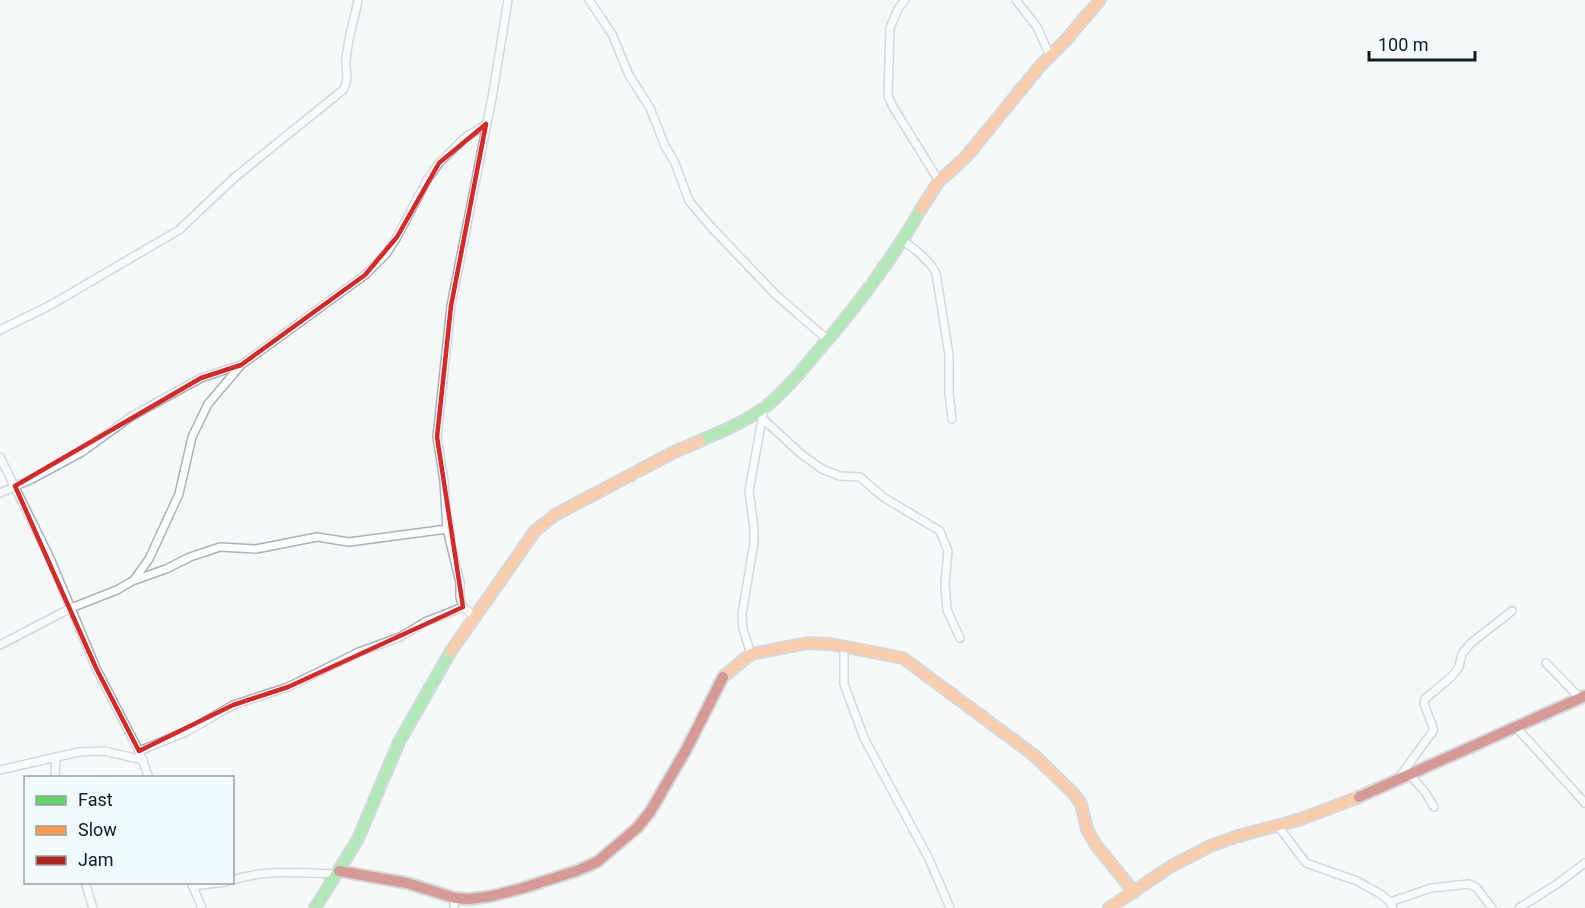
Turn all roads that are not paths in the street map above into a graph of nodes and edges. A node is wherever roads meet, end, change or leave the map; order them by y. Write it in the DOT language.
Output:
graph roads {
  1 [pos="358,0"];
  2 [pos="508,0"];
  3 [pos="589,0"];
  4 [pos="905,0"];
  5 [pos="1016,0"];
  6 [pos="1100,0"];
  7 [pos="1050,56"];
  8 [pos="486,124"];
  9 [pos="939,181"];
  10 [pos="903,241"];
  11 [pos="0,330"];
  12 [pos="828,340"];
  13 [pos="241,365"];
  14 [pos="763,413"];
  15 [pos="952,419"];
  16 [pos="0,457"];
  17 [pos="15,486"];
  18 [pos="0,493"];
  19 [pos="447,529"];
  20 [pos="134,580"];
  21 [pos="463,607"];
  22 [pos="71,608"];
  23 [pos="1512,611"];
  24 [pos="474,616"];
  25 [pos="960,638"];
  26 [pos="0,645"];
  27 [pos="844,646"];
  28 [pos="751,654"];
  29 [pos="1546,663"];
  30 [pos="1583,697"];
  31 [pos="1516,727"];
  32 [pos="139,751"];
  33 [pos="56,757"];
  34 [pos="143,760"];
  35 [pos="0,770"];
  36 [pos="55,776"];
  37 [pos="149,776"];
  38 [pos="1404,777"];
  39 [pos="1585,803"];
  40 [pos="1434,807"];
  41 [pos="1278,826"];
  42 [pos="1585,863"];
  43 [pos="338,872"];
  44 [pos="234,879"];
  45 [pos="86,884"];
  46 [pos="192,884"];
  47 [pos="1134,892"];
  48 [pos="454,903"];
  49 [pos="1392,905"];
  50 [pos="93,908"];
  51 [pos="202,908"];
  52 [pos="315,908"];
  53 [pos="950,908"];
  54 [pos="1109,908"];
  55 [pos="1492,908"];
  56 [pos="1519,908"];
  1 -- 11 [label="street"];
  2 -- 8 [label="street"];
  3 -- 12 [label="street"];
  4 -- 9 [label="street"];
  5 -- 7 [label="street"];
  6 -- 7 [label="street"];
  7 -- 9 [label="street"];
  8 -- 13 [label="street"];
  8 -- 19 [label="street"];
  9 -- 10 [label="street"];
  10 -- 12 [label="street"];
  10 -- 15 [label="street"];
  12 -- 14 [label="street"];
  13 -- 17 [label="street"];
  13 -- 20 [label="street"];
  14 -- 24 [label="street"];
  14 -- 25 [label="street"];
  14 -- 28 [label="street"];
  16 -- 17 [label="street"];
  17 -- 18 [label="street"];
  17 -- 22 [label="street"];
  19 -- 20 [label="street"];
  19 -- 21 [label="street"];
  20 -- 22 [label="street"];
  21 -- 24 [label="street"];
  21 -- 32 [label="street"];
  22 -- 26 [label="street"];
  22 -- 32 [label="street"];
  23 -- 38 [label="street"];
  24 -- 43 [label="street"];
  27 -- 28 [label="street"];
  27 -- 47 [label="street"];
  27 -- 53 [label="street"];
  28 -- 48 [label="street"];
  29 -- 30 [label="street"];
  30 -- 31 [label="street"];
  31 -- 38 [label="street"];
  31 -- 39 [label="street"];
  32 -- 34 [label="street"];
  33 -- 34 [label="street"];
  33 -- 35 [label="street"];
  33 -- 36 [label="street"];
  34 -- 37 [label="street"];
  38 -- 40 [label="street"];
  38 -- 41 [label="street"];
  41 -- 47 [label="street"];
  41 -- 49 [label="street"];
  42 -- 56 [label="street"];
  43 -- 44 [label="street"];
  43 -- 48 [label="street"];
  43 -- 52 [label="street"];
  45 -- 50 [label="street"];
  46 -- 51 [label="street"];
  47 -- 54 [label="street"];
  49 -- 55 [label="street"];
}
